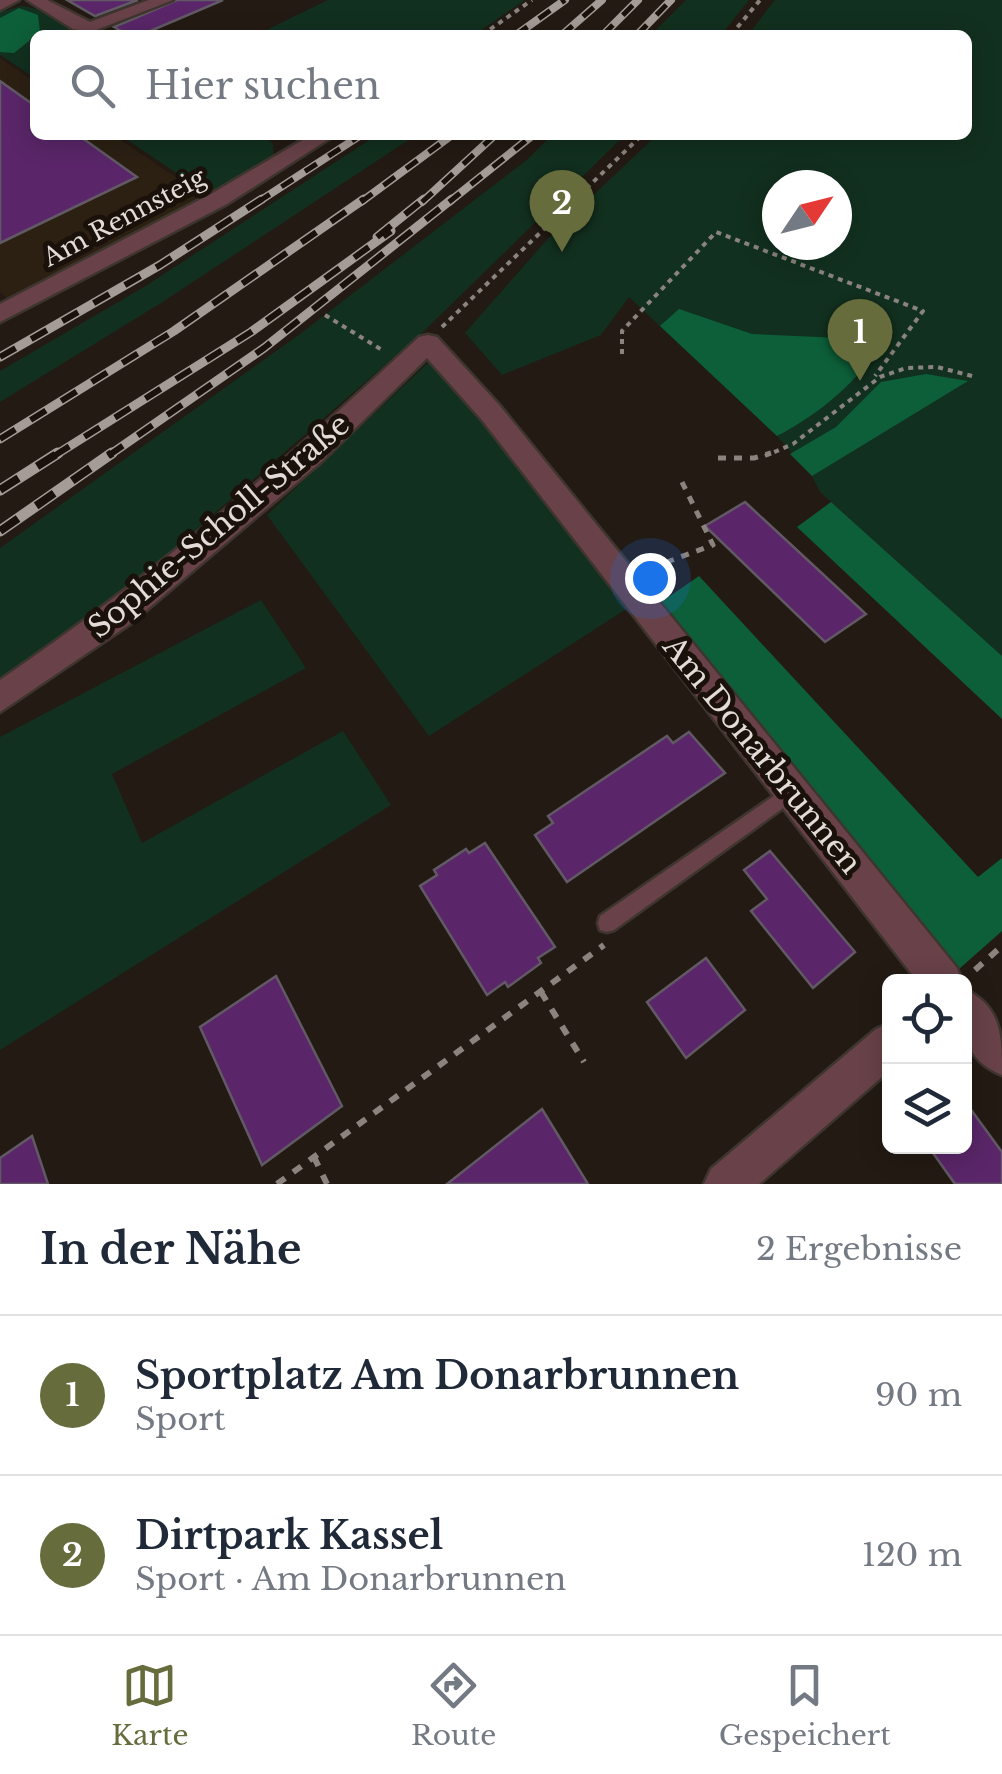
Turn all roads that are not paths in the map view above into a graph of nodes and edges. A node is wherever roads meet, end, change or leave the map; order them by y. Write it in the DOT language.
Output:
graph roads {
  1 [pos="11,0"];
  2 [pos="35,0"];
  3 [pos="165,0"];
  4 [pos="0,5"];
  5 [pos="317,140"];
  6 [pos="0,314"];
  7 [pos="428,343"];
  8 [pos="0,698"];
  9 [pos="791,792"];
  10 [pos="607,924"];
  11 [pos="937,974"];
  12 [pos="972,1018"];
  13 [pos="882,1050"];
  14 [pos="1002,1055"];
  15 [pos="726,1184"];
  1 -- 4 [label="street"];
  2 -- 3 [label="street"];
  5 -- 6 [label="street, Am Rennsteig"];
  7 -- 8 [label="street, Sophie-Scholl-Straße"];
  7 -- 9 [label="street, Am Donarbrunnen"];
  9 -- 10 [label="lane"];
  9 -- 11 [label="street, Am Donarbrunnen"];
  12 -- 14 [label="street"];
  13 -- 15 [label="street"];
}
